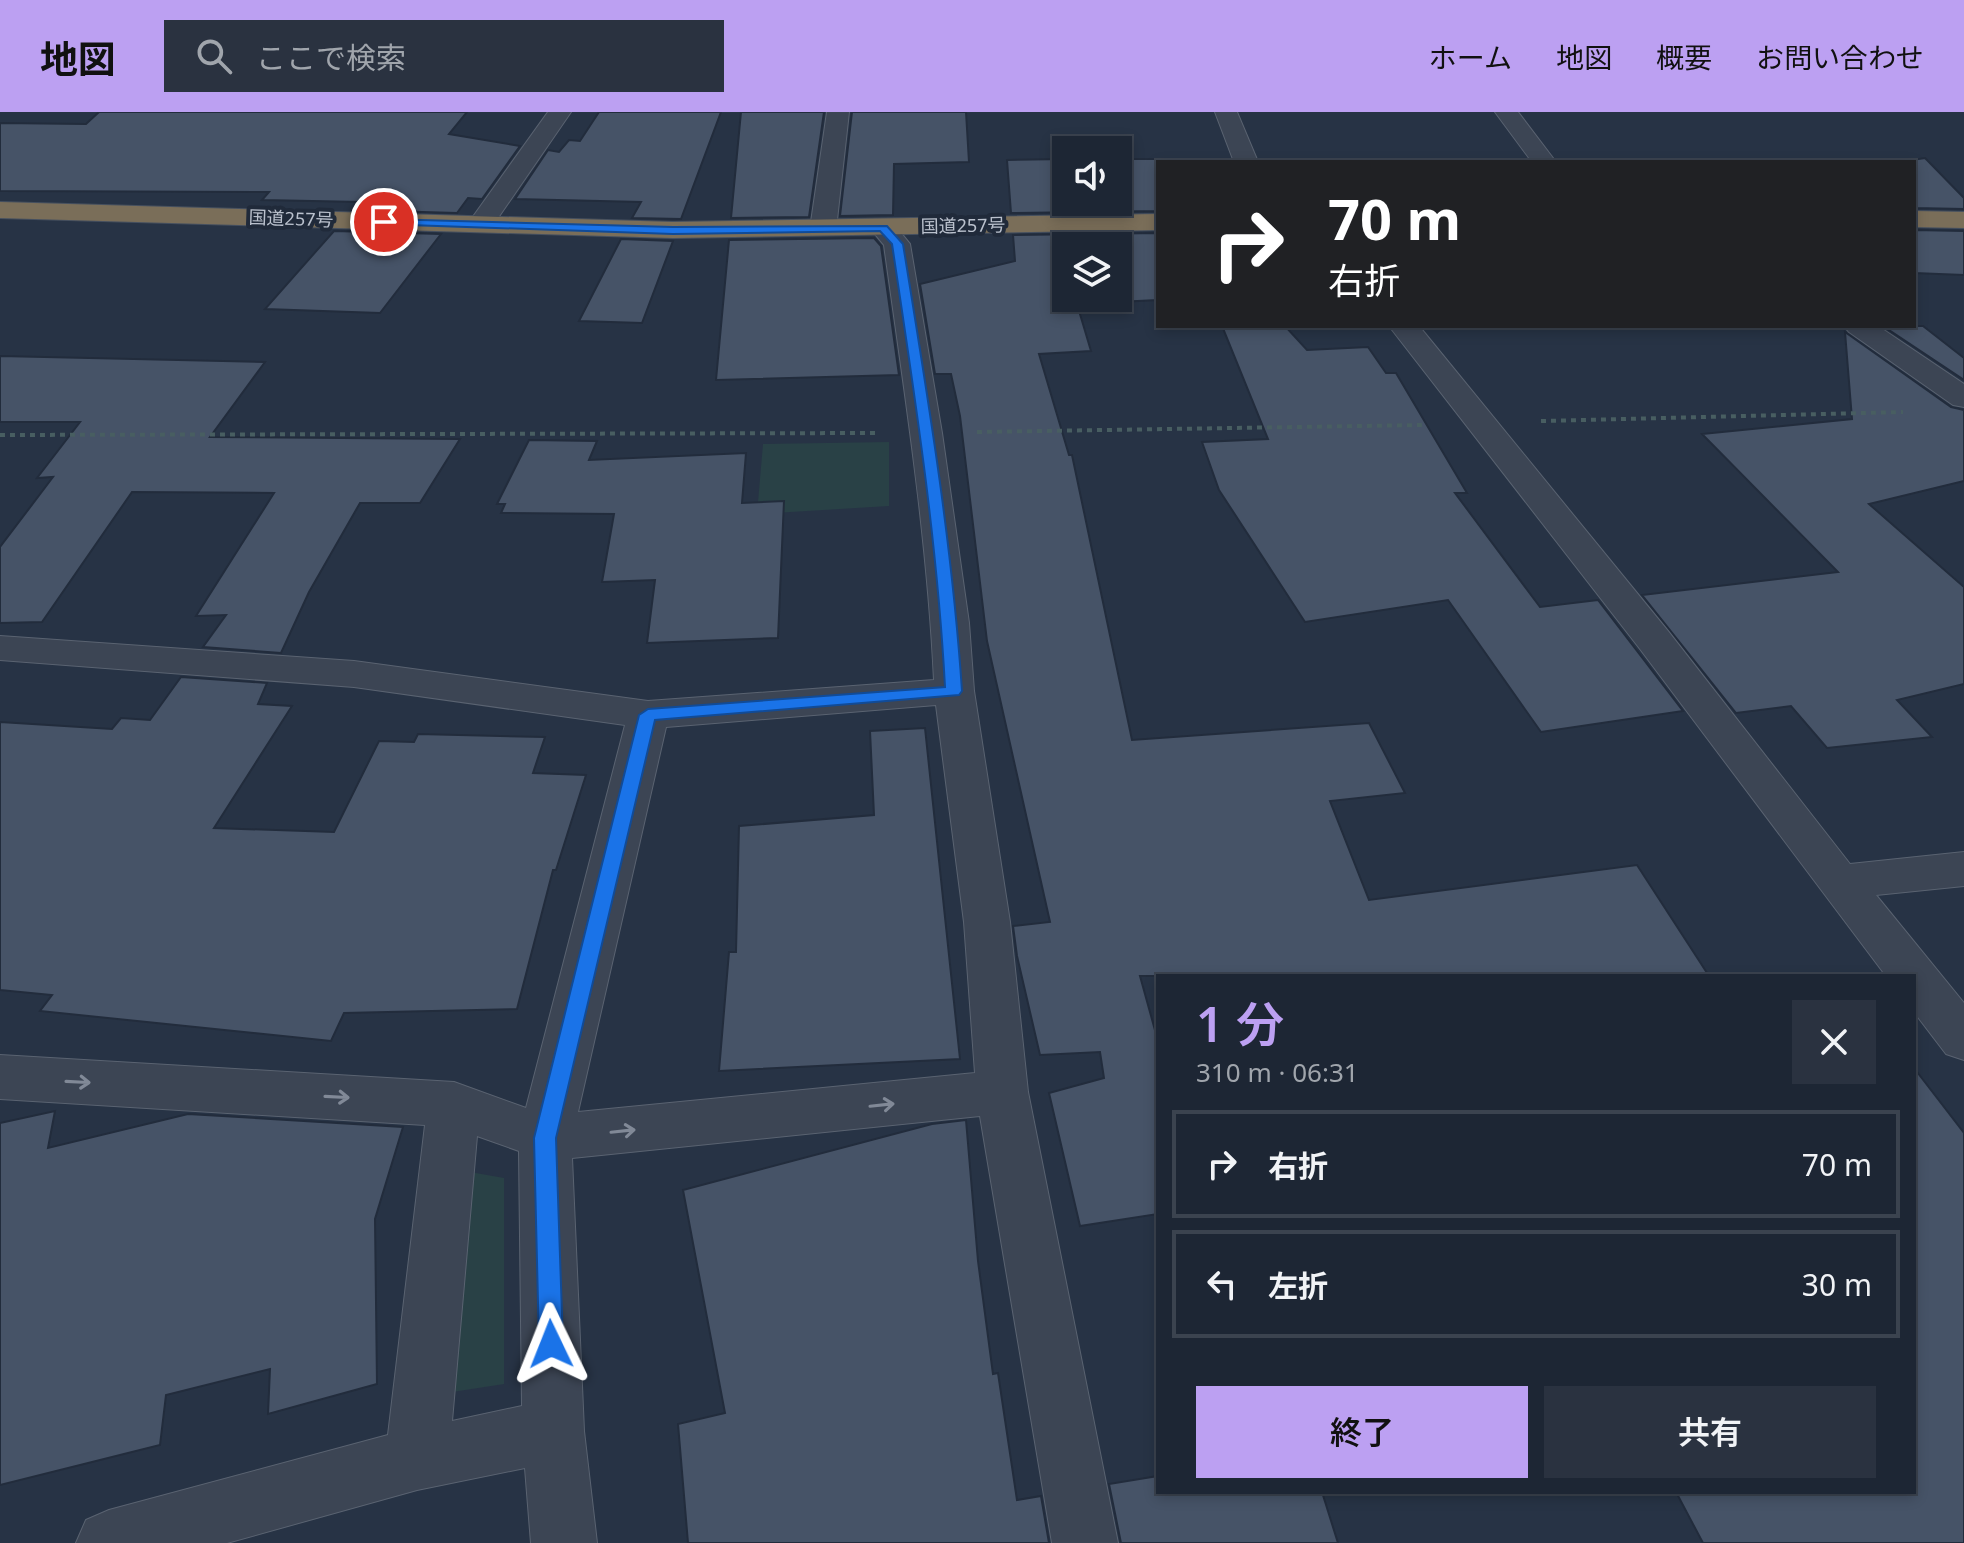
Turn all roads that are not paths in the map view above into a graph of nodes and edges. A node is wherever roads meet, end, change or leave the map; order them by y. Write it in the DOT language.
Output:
graph roads {
  1 [pos="560,112"];
  2 [pos="838,112"];
  3 [pos="1226,112"];
  4 [pos="1506,112"];
  5 [pos="1245,160"];
  6 [pos="1542,160"];
  7 [pos="1,210"];
  8 [pos="1916,219"];
  9 [pos="1964,220"];
  10 [pos="1156,222"];
  11 [pos="480,225"];
  12 [pos="883,228"];
  13 [pos="823,229"];
  14 [pos="1406,328"];
  15 [pos="1862,328"];
  16 [pos="1964,398"];
  17 [pos="0,648"];
  18 [pos="954,691"];
  19 [pos="648,715"];
  20 [pos="1964,869"];
  21 [pos="1839,882"];
  22 [pos="1912,974"];
  23 [pos="1916,979"];
  24 [pos="1964,1039"];
  25 [pos="0,1077"];
  26 [pos="1002,1092"];
  27 [pos="454,1104"];
  28 [pos="545,1138"];
  29 [pos="553,1431"];
  30 [pos="417,1459"];
  31 [pos="109,1543"];
  32 [pos="564,1543"];
  33 [pos="1085,1543"];
  1 -- 11 [label="street"];
  2 -- 13 [label="street"];
  3 -- 5 [label="street"];
  4 -- 6 [label="street"];
  7 -- 11 [label="highway, 国道257号"];
  8 -- 9 [label="highway"];
  10 -- 12 [label="highway, 国道257号"];
  11 -- 13 [label="highway, 国道257号"];
  12 -- 13 [label="highway, 国道257号"];
  12 -- 18 [label="street"];
  14 -- 21 [label="street"];
  15 -- 16 [label="street"];
  17 -- 19 [label="street"];
  18 -- 19 [label="street"];
  18 -- 26 [label="street"];
  19 -- 28 [label="street"];
  20 -- 21 [label="street"];
  21 -- 22 [label="street"];
  23 -- 24 [label="street"];
  25 -- 27 [label="street, one-way"];
  28 -- 26 [label="street, one-way"];
  26 -- 33 [label="street"];
  27 -- 28 [label="street"];
  27 -- 30 [label="street"];
  28 -- 29 [label="street"];
  29 -- 30 [label="street"];
  29 -- 32 [label="street"];
  30 -- 31 [label="street"];
}
